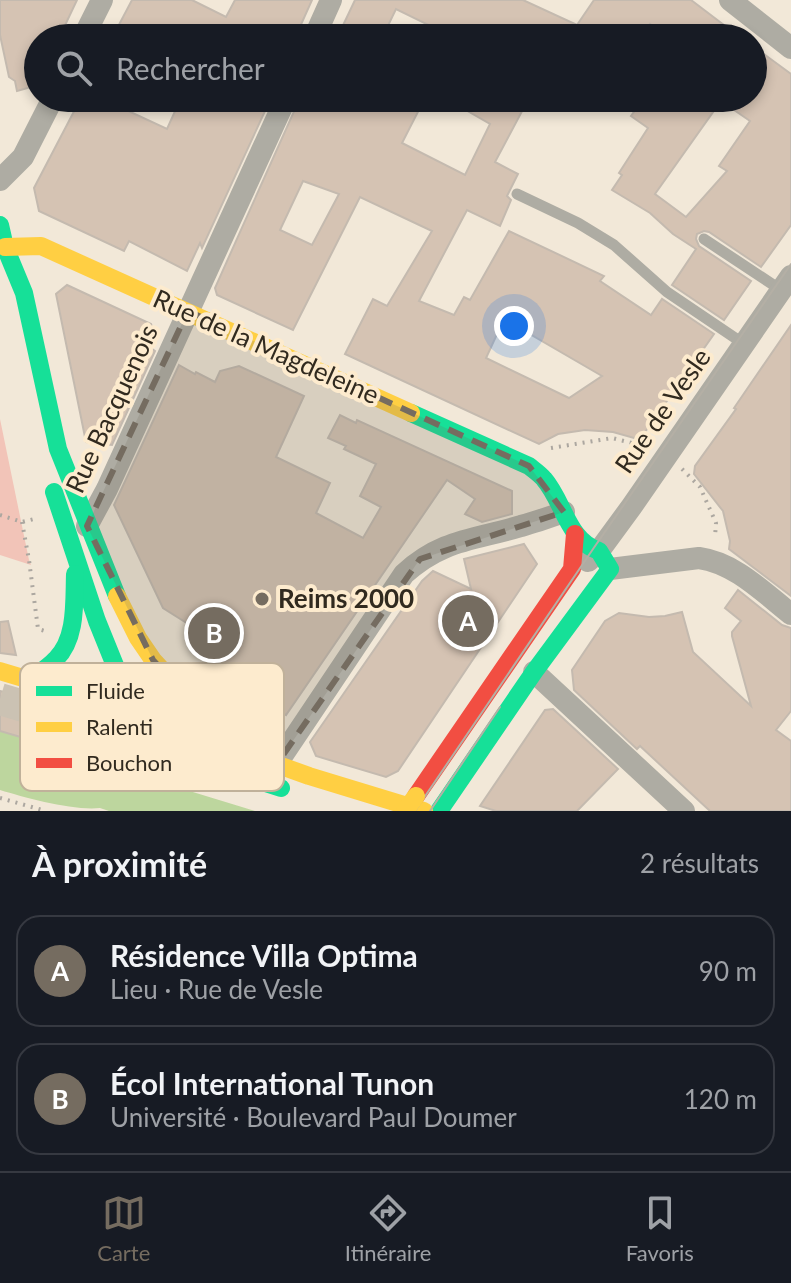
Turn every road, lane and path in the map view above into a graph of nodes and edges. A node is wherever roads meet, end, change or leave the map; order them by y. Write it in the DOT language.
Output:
graph roads {
  1 [pos="102,0"];
  2 [pos="331,0"];
  3 [pos="730,0"];
  4 [pos="90,24"];
  5 [pos="320,24"];
  6 [pos="760,24"];
  7 [pos="767,29"];
  8 [pos="791,48"];
  9 [pos="46,112"];
  10 [pos="280,112"];
  11 [pos="0,180"];
  12 [pos="517,194"];
  13 [pos="0,225"];
  14 [pos="704,239"];
  15 [pos="5,247"];
  16 [pos="786,283"];
  17 [pos="1,285"];
  18 [pos="188,311"];
  19 [pos="744,344"];
  20 [pos="38,440"];
  21 [pos="564,512"];
  22 [pos="0,515"];
  23 [pos="22,522"];
  24 [pos="87,526"];
  25 [pos="575,534"];
  26 [pos="605,560"];
  27 [pos="76,563"];
  28 [pos="572,569"];
  29 [pos="791,614"];
  30 [pos="153,660"];
  31 [pos="50,663"];
  32 [pos="115,663"];
  33 [pos="152,663"];
  34 [pos="156,663"];
  35 [pos="0,671"];
  36 [pos="534,672"];
  37 [pos="20,676"];
  38 [pos="284,753"];
  39 [pos="284,767"];
  40 [pos="284,789"];
  41 [pos="297,793"];
  42 [pos="0,798"];
  43 [pos="415,806"];
  44 [pos="441,808"];
  45 [pos="46,811"];
  46 [pos="684,811"];
  1 -- 4 [label="street"];
  2 -- 5 [label="street"];
  3 -- 6 [label="street"];
  7 -- 8 [label="street"];
  9 -- 11 [label="street"];
  10 -- 18 [label="street, Rue Bacquenois"];
  12 -- 19 [label="lane"];
  13 -- 15 [label="main road"];
  14 -- 16 [label="lane"];
  15 -- 17 [label="main road"];
  15 -- 18 [label="main road, Rue de la Magdeleine"];
  15 -- 24 [label="main road"];
  16 -- 19 [label="street, Rue de Vesle"];
  18 -- 21 [label="main road, Rue de la Magdeleine"];
  18 -- 24 [label="street, Rue Bacquenois"];
  19 -- 26 [label="street, Rue de Vesle"];
  20 -- 27 [label="main road"];
  21 -- 25 [label="main road, Rue de la Magdeleine"];
  21 -- 38 [label="street"];
  22 -- 23 [label="path"];
  24 -- 30 [label="main road"];
  25 -- 26 [label="main road"];
  25 -- 28 [label="main road, Rue de Vesle"];
  26 -- 28 [label="street, Rue de Vesle"];
  26 -- 29 [label="street"];
  26 -- 36 [label="main road, Rue de Vesle"];
  27 -- 31 [label="main road"];
  27 -- 32 [label="main road"];
  28 -- 43 [label="main road, Rue de Vesle"];
  30 -- 33 [label="main road"];
  30 -- 34 [label="main road"];
  35 -- 37 [label="main road"];
  36 -- 44 [label="main road, Rue de Vesle"];
  36 -- 46 [label="street"];
  39 -- 43 [label="main road"];
  40 -- 41 [label="main road"];
  42 -- 45 [label="path"];
}
